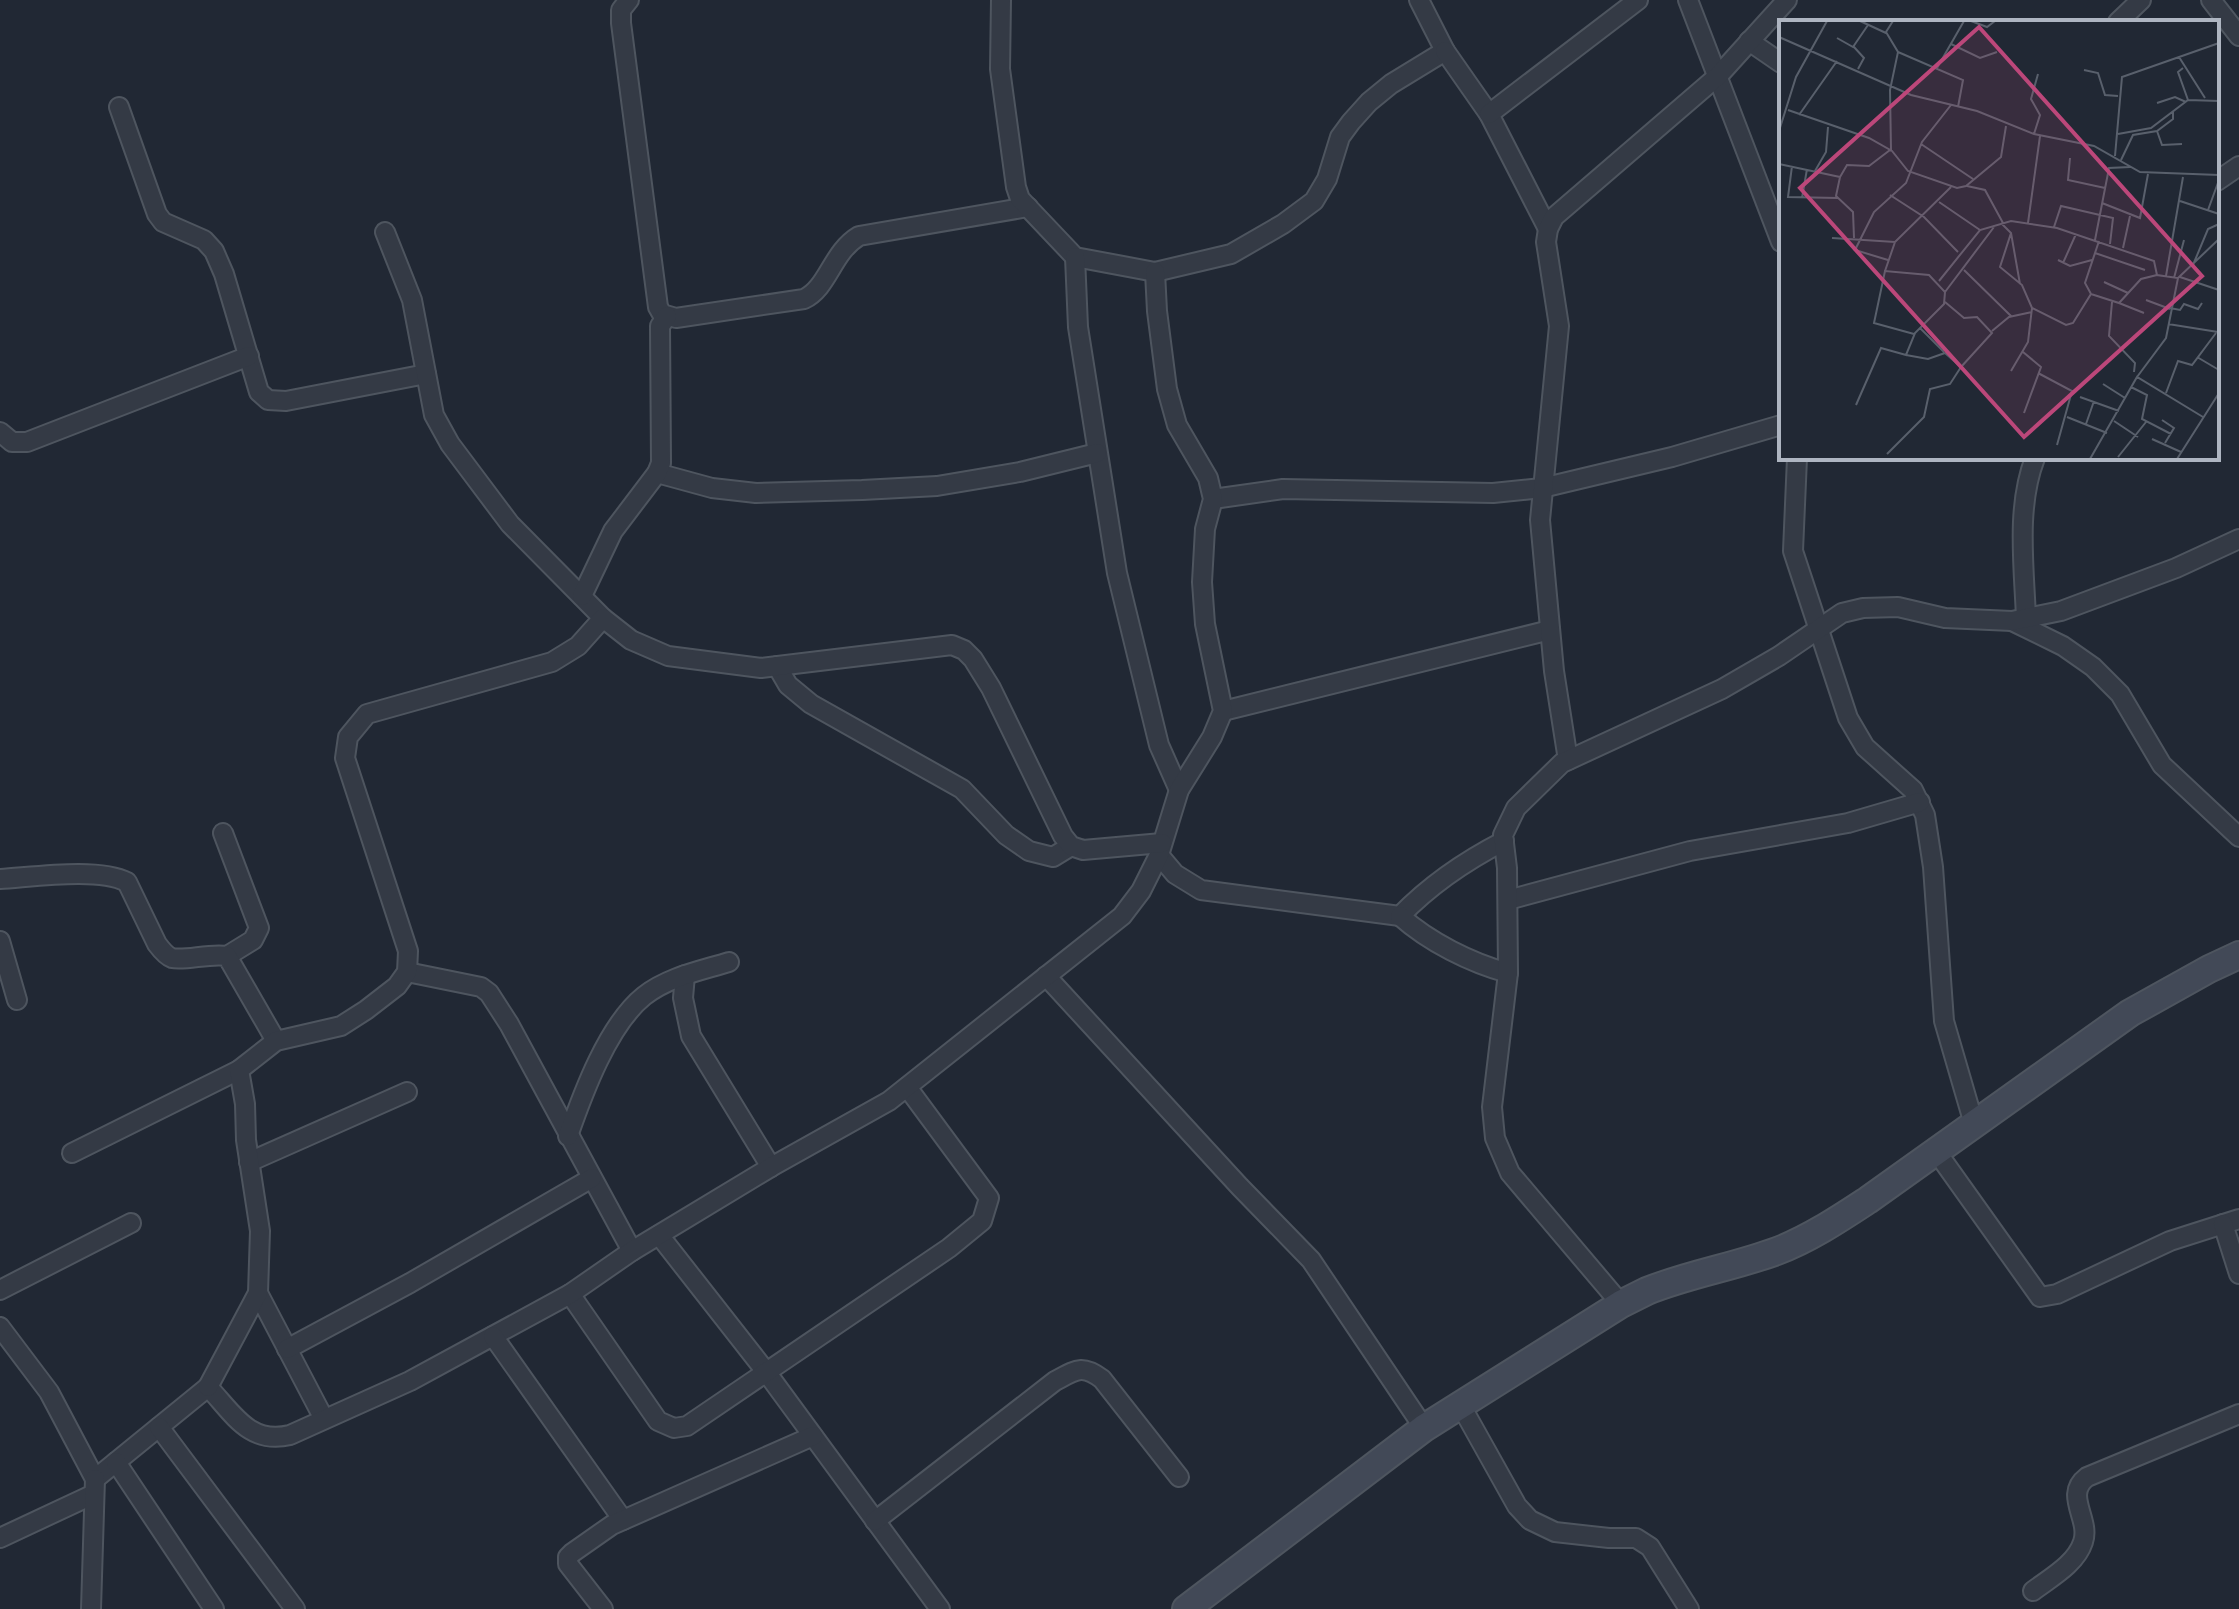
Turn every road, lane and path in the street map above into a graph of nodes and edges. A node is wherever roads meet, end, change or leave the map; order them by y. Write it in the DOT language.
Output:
graph roads {
  1 [pos="626,0"];
  2 [pos="1001,0"];
  3 [pos="1419,0"];
  4 [pos="1638,0"];
  5 [pos="1688,0"];
  6 [pos="1787,0"];
  7 [pos="2141,0"];
  8 [pos="2211,0"];
  9 [pos="2120,20"];
  10 [pos="2239,36"];
  11 [pos="1749,41"];
  12 [pos="1445,51"];
  13 [pos="1779,62"];
  14 [pos="1719,75"];
  15 [pos="119,107"];
  16 [pos="1489,114"];
  17 [pos="2239,166"];
  18 [pos="2219,180"];
  19 [pos="1028,207"];
  20 [pos="1548,229"];
  21 [pos="385,232"];
  22 [pos="1779,237"];
  23 [pos="1075,257"];
  24 [pos="1155,272"];
  25 [pos="667,316"];
  26 [pos="249,356"];
  27 [pos="426,374"];
  28 [pos="1779,426"];
  29 [pos="0,432"];
  30 [pos="1097,453"];
  31 [pos="1797,460"];
  32 [pos="2034,460"];
  33 [pos="657,473"];
  34 [pos="1542,488"];
  35 [pos="1213,499"];
  36 [pos="2239,539"];
  37 [pos="582,596"];
  38 [pos="603,618"];
  39 [pos="2019,620"];
  40 [pos="1819,628"];
  41 [pos="1550,630"];
  42 [pos="777,666"];
  43 [pos="1223,711"];
  44 [pos="1568,760"];
  45 [pos="1179,790"];
  46 [pos="1920,802"];
  47 [pos="223,833"];
  48 [pos="2239,837"];
  49 [pos="1504,841"];
  50 [pos="1071,846"];
  51 [pos="1161,849"];
  52 [pos="0,879"];
  53 [pos="1508,900"];
  54 [pos="1400,916"];
  55 [pos="0,941"];
  56 [pos="2239,955"];
  57 [pos="227,956"];
  58 [pos="729,962"];
  59 [pos="407,972"];
  60 [pos="1508,973"];
  61 [pos="685,975"];
  62 [pos="1046,976"];
  63 [pos="17,1000"];
  64 [pos="276,1041"];
  65 [pos="239,1070"];
  66 [pos="907,1087"];
  67 [pos="407,1092"];
  68 [pos="1974,1124"];
  69 [pos="568,1136"];
  70 [pos="1936,1151"];
  71 [pos="72,1153"];
  72 [pos="249,1162"];
  73 [pos="771,1167"];
  74 [pos="592,1178"];
  75 [pos="2231,1221"];
  76 [pos="131,1223"];
  77 [pos="659,1235"];
  78 [pos="632,1251"];
  79 [pos="2239,1274"];
  80 [pos="0,1290"];
  81 [pos="258,1293"];
  82 [pos="570,1294"];
  83 [pos="1621,1304"];
  84 [pos="0,1327"];
  85 [pos="493,1336"];
  86 [pos="287,1349"];
  87 [pos="767,1373"];
  88 [pos="208,1387"];
  89 [pos="1460,1404"];
  90 [pos="2239,1414"];
  91 [pos="324,1419"];
  92 [pos="159,1427"];
  93 [pos="1424,1428"];
  94 [pos="813,1436"];
  95 [pos="116,1462"];
  96 [pos="1179,1477"];
  97 [pos="94,1487"];
  98 [pos="623,1520"];
  99 [pos="875,1521"];
  100 [pos="0,1538"];
  101 [pos="2033,1591"];
  102 [pos="92,1607"];
  103 [pos="214,1609"];
  104 [pos="295,1609"];
  105 [pos="603,1609"];
  106 [pos="940,1609"];
  107 [pos="1186,1609"];
  108 [pos="1689,1609"];
  1 -- 25 [label="street"];
  2 -- 19 [label="street"];
  3 -- 12 [label="street"];
  4 -- 16 [label="street"];
  5 -- 14 [label="street"];
  6 -- 11 [label="street"];
  7 -- 9 [label="street"];
  8 -- 10 [label="street"];
  11 -- 13 [label="street"];
  11 -- 14 [label="street"];
  12 -- 16 [label="street"];
  12 -- 24 [label="street"];
  14 -- 20 [label="street"];
  14 -- 22 [label="street"];
  15 -- 26 [label="street"];
  16 -- 20 [label="street"];
  17 -- 18 [label="street"];
  19 -- 23 [label="street"];
  19 -- 25 [label="street"];
  20 -- 34 [label="street"];
  21 -- 27 [label="street"];
  23 -- 24 [label="street"];
  23 -- 30 [label="street"];
  24 -- 35 [label="street"];
  25 -- 33 [label="street"];
  26 -- 27 [label="street"];
  26 -- 29 [label="street"];
  27 -- 37 [label="street"];
  28 -- 34 [label="street"];
  30 -- 33 [label="street"];
  30 -- 45 [label="street"];
  31 -- 40 [label="street"];
  32 -- 39 [label="street"];
  33 -- 37 [label="street"];
  34 -- 35 [label="street"];
  34 -- 41 [label="street"];
  35 -- 43 [label="street"];
  36 -- 39 [label="street"];
  37 -- 38 [label="street"];
  38 -- 42 [label="street"];
  38 -- 59 [label="street"];
  39 -- 40 [label="street"];
  39 -- 48 [label="street"];
  40 -- 44 [label="street"];
  40 -- 46 [label="street"];
  41 -- 43 [label="street"];
  41 -- 44 [label="street"];
  42 -- 50 [label="street"];
  42 -- 50 [label="street"];
  43 -- 45 [label="street"];
  44 -- 49 [label="street"];
  45 -- 51 [label="street"];
  46 -- 53 [label="street"];
  46 -- 68 [label="street"];
  47 -- 57 [label="street"];
  49 -- 53 [label="street"];
  49 -- 54 [label="street"];
  50 -- 51 [label="street"];
  51 -- 54 [label="street"];
  51 -- 62 [label="street"];
  52 -- 57 [label="street"];
  53 -- 60 [label="street"];
  54 -- 60 [label="street"];
  55 -- 63 [label="street"];
  56 -- 68 [label="main road"];
  57 -- 64 [label="street"];
  58 -- 61 [label="street"];
  59 -- 64 [label="street"];
  59 -- 69 [label="street"];
  60 -- 83 [label="street"];
  61 -- 69 [label="street"];
  61 -- 73 [label="street"];
  62 -- 66 [label="street"];
  62 -- 93 [label="street"];
  64 -- 65 [label="street"];
  65 -- 71 [label="street"];
  65 -- 72 [label="street"];
  66 -- 73 [label="street"];
  66 -- 87 [label="street"];
  67 -- 72 [label="street"];
  68 -- 70 [label="main road"];
  69 -- 74 [label="street"];
  70 -- 75 [label="street"];
  70 -- 83 [label="main road"];
  72 -- 81 [label="street"];
  73 -- 77 [label="street"];
  74 -- 78 [label="street"];
  74 -- 86 [label="street"];
  75 -- 79 [label="street"];
  76 -- 80 [label="street"];
  77 -- 78 [label="street"];
  77 -- 87 [label="street"];
  78 -- 82 [label="street"];
  81 -- 86 [label="street"];
  81 -- 88 [label="street"];
  82 -- 85 [label="street"];
  82 -- 87 [label="street"];
  83 -- 89 [label="main road"];
  84 -- 97 [label="street"];
  85 -- 91 [label="street"];
  85 -- 98 [label="street"];
  86 -- 91 [label="street"];
  87 -- 94 [label="street"];
  88 -- 91 [label="street"];
  88 -- 92 [label="street"];
  89 -- 93 [label="main road"];
  89 -- 108 [label="street"];
  90 -- 101 [label="street"];
  92 -- 95 [label="street"];
  92 -- 104 [label="street"];
  93 -- 107 [label="main road"];
  94 -- 98 [label="street"];
  94 -- 99 [label="street"];
  95 -- 97 [label="street"];
  95 -- 103 [label="street"];
  96 -- 99 [label="street"];
  97 -- 100 [label="street"];
  97 -- 102 [label="street"];
  98 -- 105 [label="street"];
  99 -- 106 [label="street"];
}
